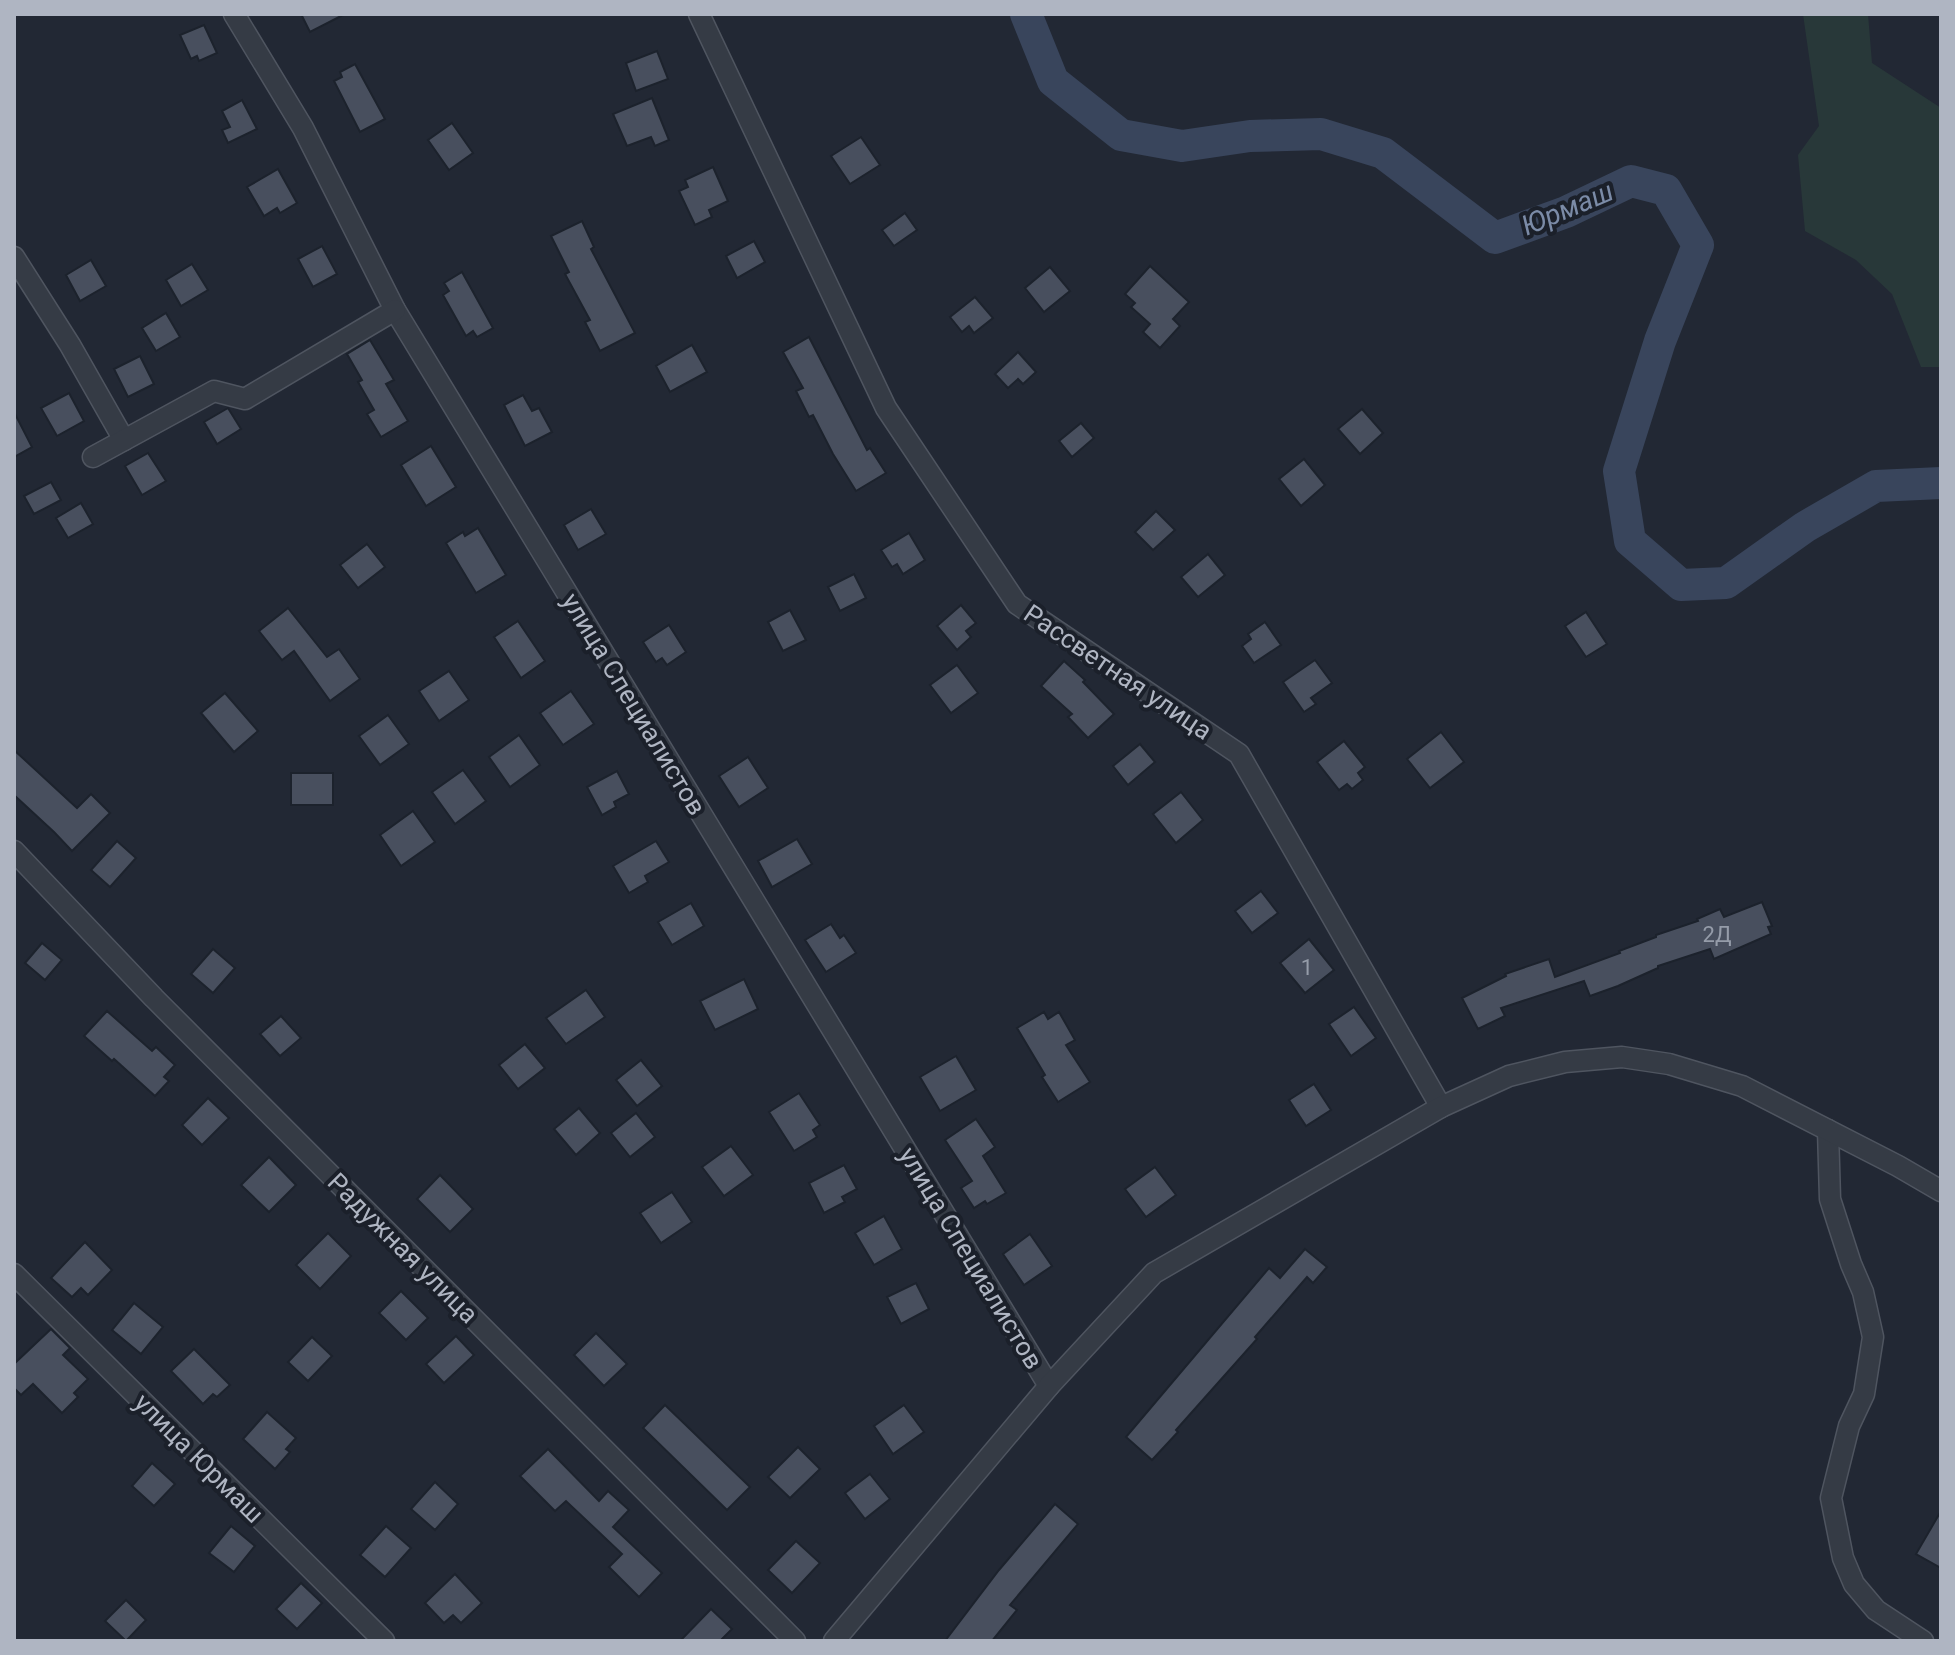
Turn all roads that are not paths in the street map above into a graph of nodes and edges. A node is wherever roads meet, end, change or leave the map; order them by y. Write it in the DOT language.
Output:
graph roads {
  1 [pos="234,14"];
  2 [pos="699,14"];
  3 [pos="14,257"];
  4 [pos="395,310"];
  5 [pos="124,440"];
  6 [pos="93,457"];
  7 [pos="14,851"];
  8 [pos="1441,1107"];
  9 [pos="1828,1130"];
  10 [pos="1941,1191"];
  11 [pos="14,1274"];
  12 [pos="1049,1386"];
  13 [pos="384,1641"];
  14 [pos="795,1641"];
  15 [pos="834,1641"];
  16 [pos="1923,1641"];
  1 -- 4 [label="street, улица Специалистов"];
  2 -- 8 [label="street, Рассветная улица"];
  3 -- 5 [label="street"];
  4 -- 5 [label="street"];
  4 -- 12 [label="street, улица Специалистов"];
  5 -- 6 [label="street"];
  7 -- 14 [label="street, Радужная улица"];
  8 -- 9 [label="street"];
  8 -- 12 [label="street"];
  9 -- 10 [label="street"];
  9 -- 16 [label="street"];
  11 -- 13 [label="street, улица Юрмаш"];
  12 -- 15 [label="street"];
}
